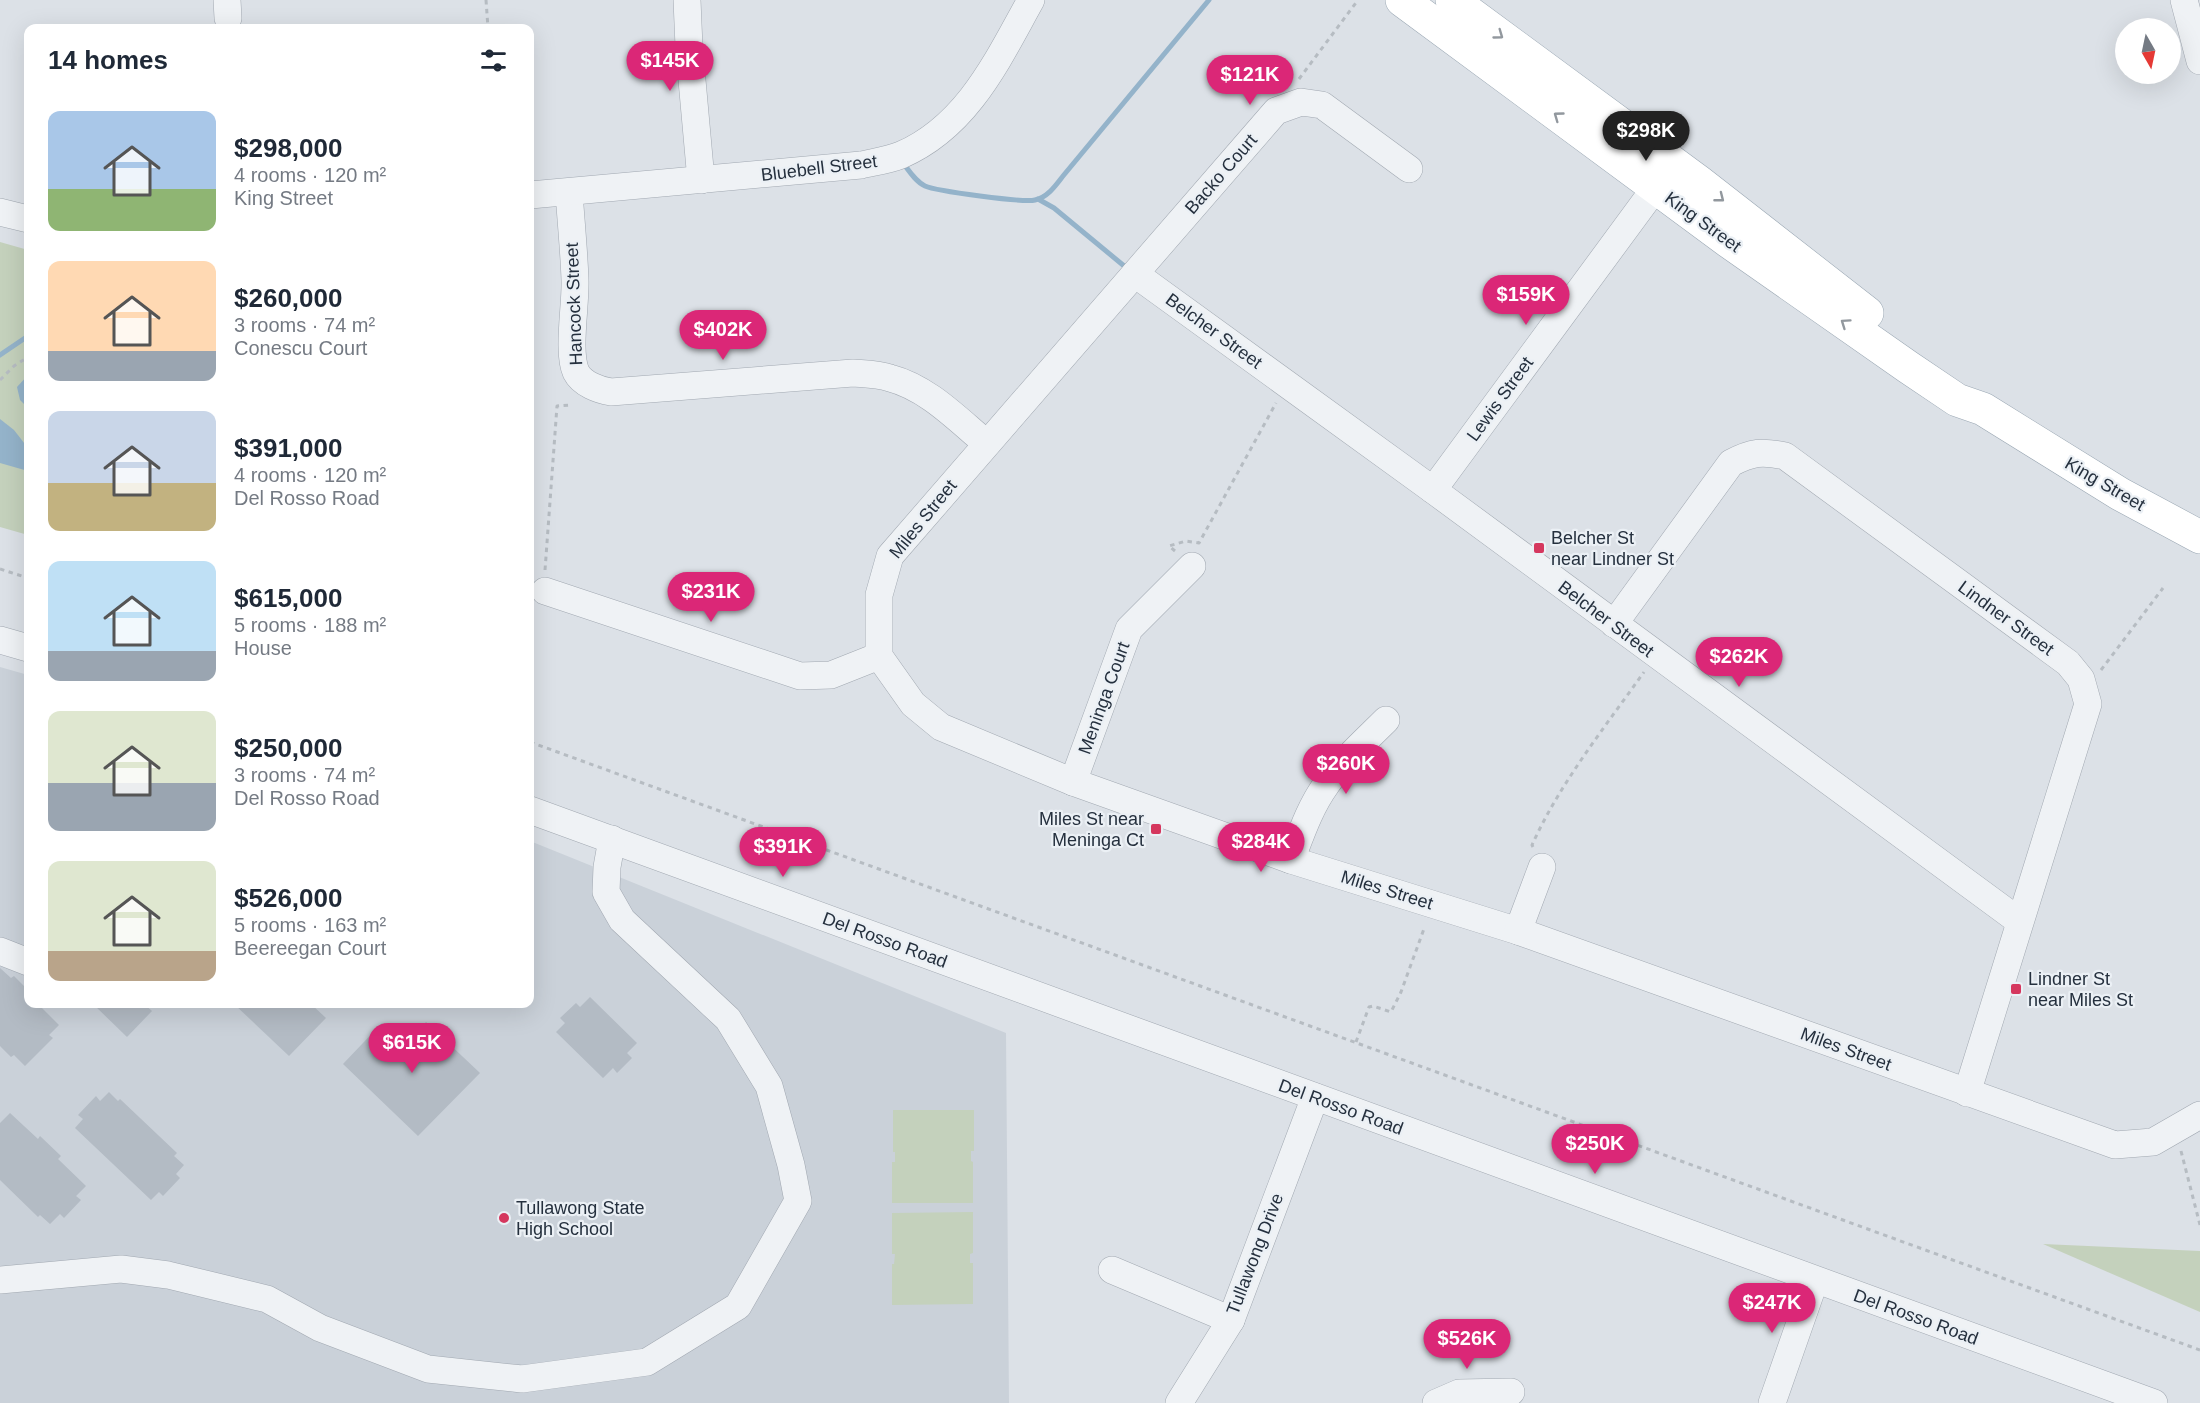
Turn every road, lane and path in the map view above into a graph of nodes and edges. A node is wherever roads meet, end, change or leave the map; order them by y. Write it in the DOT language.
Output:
graph roads {
  1 [pos="486,0"];
  2 [pos="687,0"];
  3 [pos="1031,0"];
  4 [pos="1358,0"];
  5 [pos="1402,0"];
  6 [pos="1452,0"];
  7 [pos="2184,0"];
  8 [pos="488,24"];
  9 [pos="2200,61"];
  10 [pos="1296,82"];
  11 [pos="1408,169"];
  12 [pos="1665,175"];
  13 [pos="701,180"];
  14 [pos="569,192"];
  15 [pos="534,195"];
  16 [pos="0,212"];
  17 [pos="24,218"];
  18 [pos="1135,274"];
  19 [pos="24,360"];
  20 [pos="0,380"];
  21 [pos="1288,384"];
  22 [pos="571,405"];
  23 [pos="986,443"];
  24 [pos="1433,490"];
  25 [pos="2200,537"];
  26 [pos="546,553"];
  27 [pos="1192,566"];
  28 [pos="0,569"];
  29 [pos="24,577"];
  30 [pos="2163,588"];
  31 [pos="545,591"];
  32 [pos="1614,624"];
  33 [pos="0,640"];
  34 [pos="24,647"];
  35 [pos="879,656"];
  36 [pos="1646,670"];
  37 [pos="2097,675"];
  38 [pos="1386,720"];
  39 [pos="534,743"];
  40 [pos="1073,783"];
  41 [pos="534,811"];
  42 [pos="612,839"];
  43 [pos="1291,860"];
  44 [pos="1542,867"];
  45 [pos="1432,904"];
  46 [pos="2019,921"];
  47 [pos="1518,931"];
  48 [pos="1356,1042"];
  49 [pos="1967,1093"];
  50 [pos="1315,1097"];
  51 [pos="2200,1115"];
  52 [pos="2174,1131"];
  53 [pos="2200,1225"];
  54 [pos="1112,1270"];
  55 [pos="0,1280"];
  56 [pos="1815,1280"];
  57 [pos="1231,1320"];
  58 [pos="2200,1350"];
  59 [pos="2086,1391"];
  60 [pos="1511,1392"];
  61 [pos="1179,1403"];
  62 [pos="1436,1403"];
  63 [pos="1772,1403"];
  64 [pos="2154,1403"];
  1 -- 8 [label="path"];
  2 -- 13 [label="street"];
  3 -- 13 [label="street, Bluebell Street"];
  4 -- 10 [label="path"];
  12 -- 5 [label="main road, King Street, one-way"];
  6 -- 12 [label="main road, King Street, one-way"];
  7 -- 9 [label="street"];
  11 -- 18 [label="street, Backo Court"];
  12 -- 24 [label="street, Lewis Street"];
  12 -- 25 [label="main road, King Street"];
  13 -- 14 [label="street, Bluebell Street"];
  14 -- 15 [label="street, Bluebell Street"];
  14 -- 23 [label="street, Hancock Street"];
  16 -- 17 [label="street"];
  18 -- 21 [label="street, Belcher Street"];
  18 -- 23 [label="street, Miles Street"];
  19 -- 20 [label="path"];
  21 -- 24 [label="street, Belcher Street"];
  21 -- 27 [label="path"];
  22 -- 26 [label="path"];
  23 -- 35 [label="street, Miles Street"];
  24 -- 32 [label="street, Belcher Street"];
  27 -- 40 [label="street, Meninga Court"];
  28 -- 29 [label="path"];
  30 -- 37 [label="path"];
  31 -- 35 [label="street"];
  32 -- 46 [label="street, Belcher Street"];
  32 -- 46 [label="street, Lindner Street"];
  33 -- 34 [label="street"];
  35 -- 40 [label="street, Miles Street"];
  36 -- 44 [label="path"];
  38 -- 43 [label="street"];
  39 -- 48 [label="path"];
  40 -- 43 [label="street, Miles Street"];
  41 -- 42 [label="street, Del Rosso Road"];
  42 -- 50 [label="street, Del Rosso Road"];
  42 -- 55 [label="street"];
  43 -- 45 [label="street, Miles Street"];
  44 -- 47 [label="street"];
  45 -- 47 [label="street, Miles Street"];
  45 -- 48 [label="path"];
  46 -- 49 [label="street, Lindner Street"];
  47 -- 49 [label="street, Miles Street"];
  48 -- 58 [label="path"];
  49 -- 52 [label="street, Miles Street"];
  50 -- 56 [label="street, Del Rosso Road"];
  50 -- 57 [label="street, Tullawong Drive"];
  51 -- 52 [label="street, Miles Street"];
  52 -- 53 [label="path"];
  54 -- 57 [label="street"];
  56 -- 59 [label="street, Del Rosso Road"];
  56 -- 63 [label="street"];
  57 -- 61 [label="street, Tullawong Drive"];
  59 -- 64 [label="street, Del Rosso Road"];
  60 -- 62 [label="street"];
}
